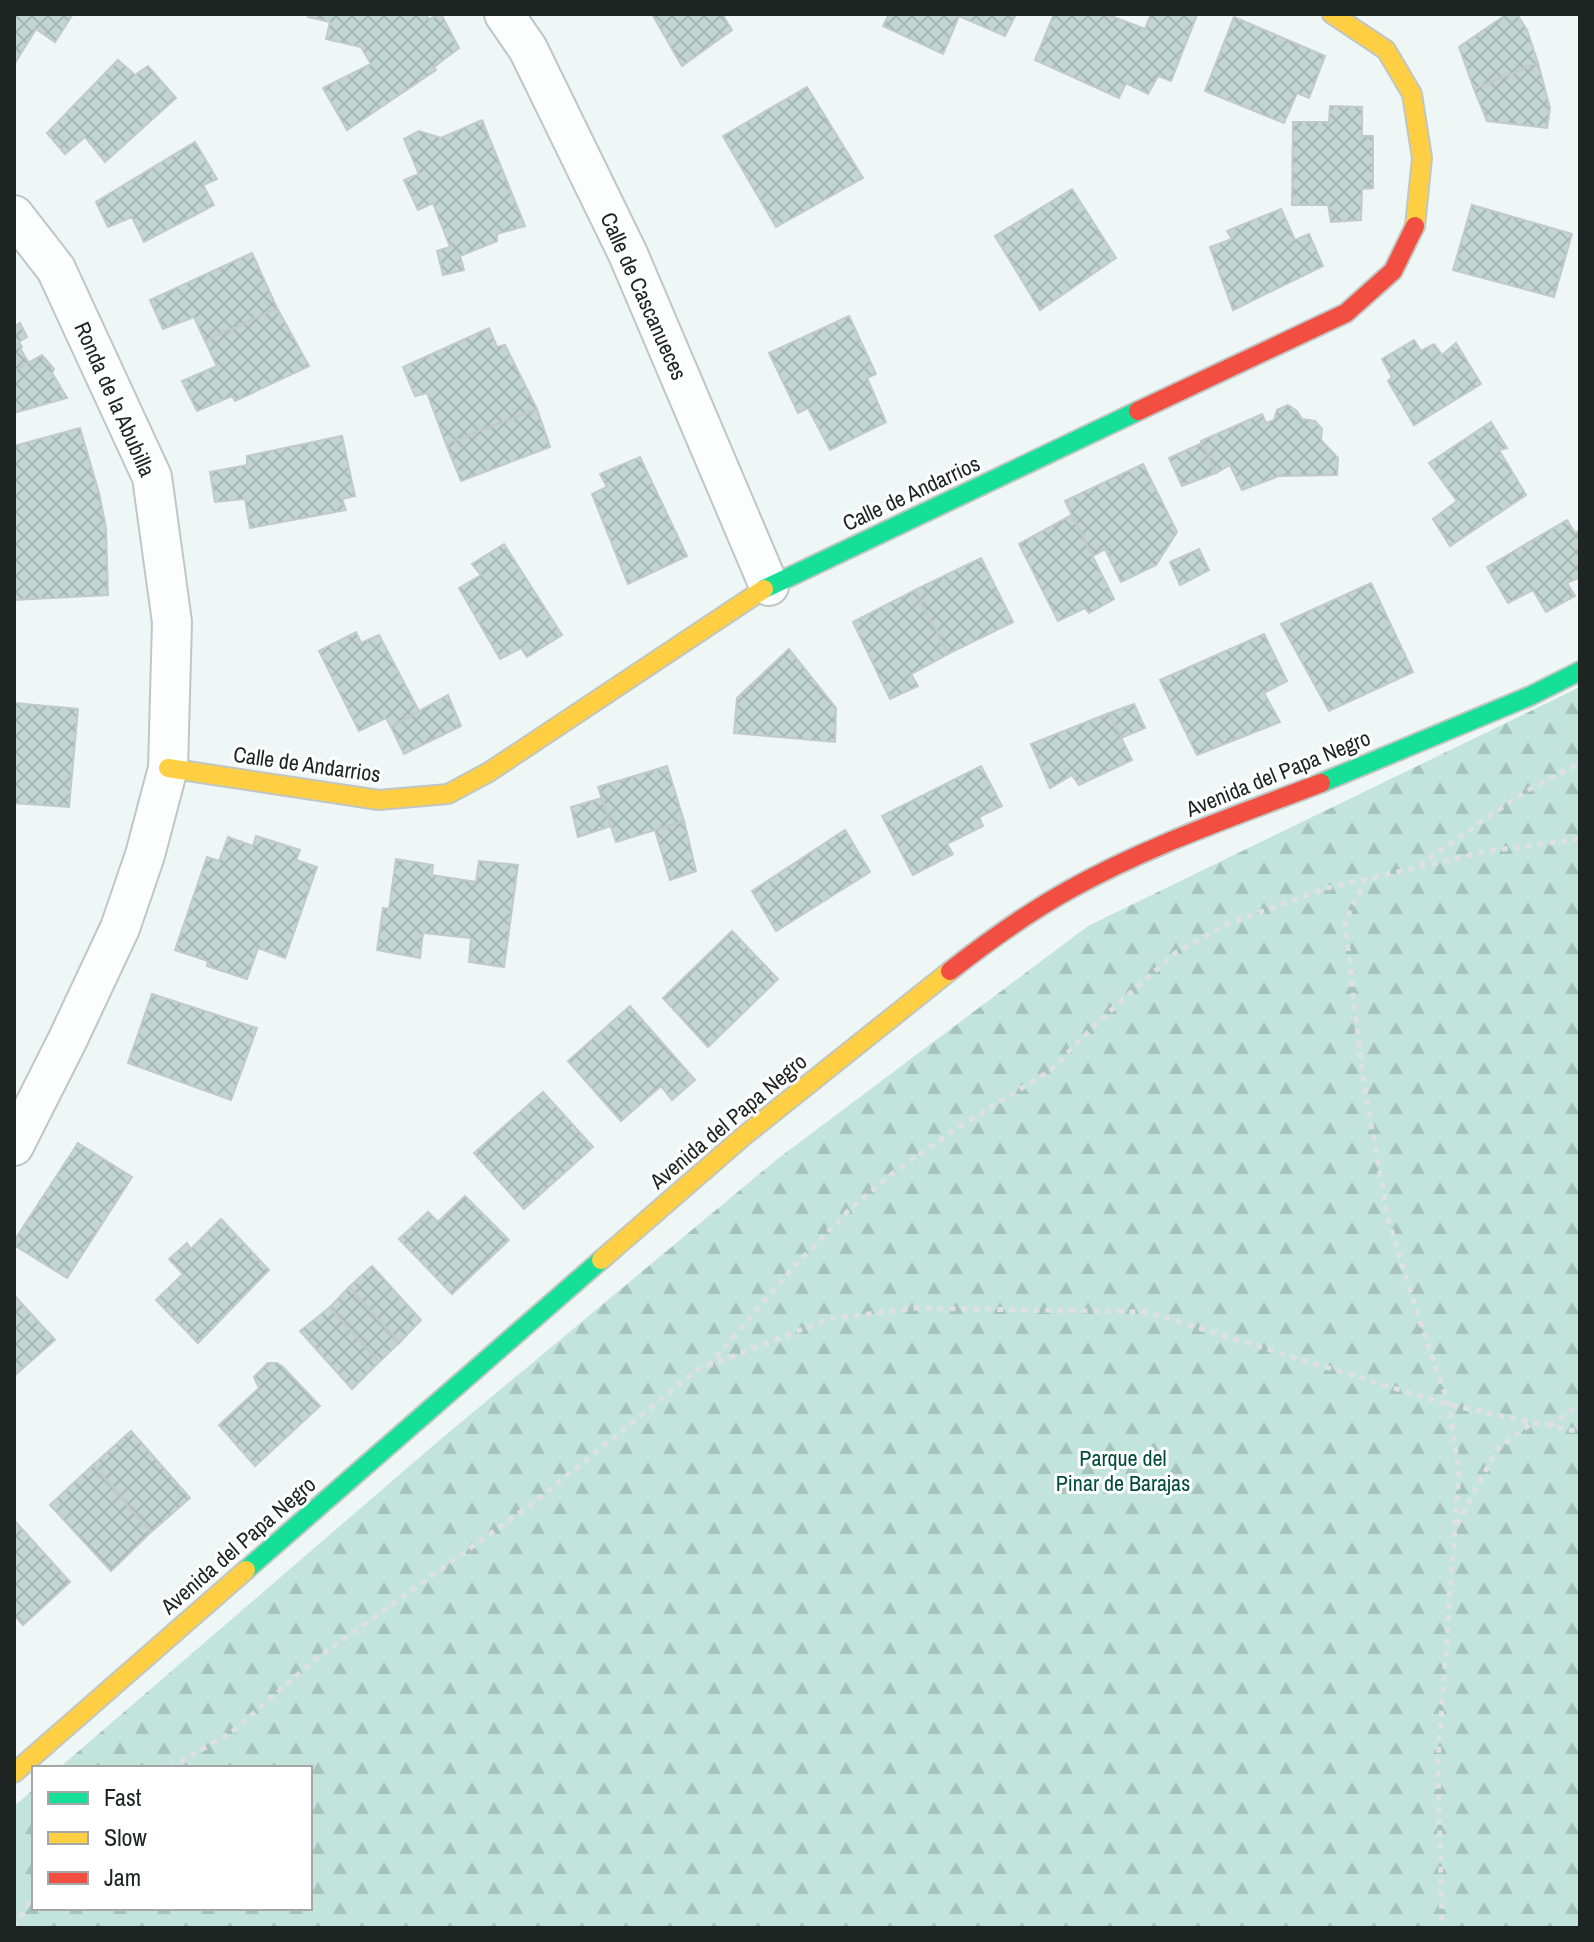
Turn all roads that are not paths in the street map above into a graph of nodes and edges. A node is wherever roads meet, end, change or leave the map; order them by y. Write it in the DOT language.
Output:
graph roads {
  1 [pos="504,14"];
  2 [pos="1332,14"];
  3 [pos="14,215"];
  4 [pos="769,586"];
  5 [pos="1580,671"];
  6 [pos="168,768"];
  7 [pos="14,1146"];
  8 [pos="14,1773"];
  1 -- 4 [label="street, Calle de Cascanueces"];
  2 -- 4 [label="street, Calle de Andarrios"];
  3 -- 6 [label="street, Ronda de la Abubilla"];
  4 -- 6 [label="street, Calle de Andarrios"];
  5 -- 8 [label="street, Avenida del Papa Negro"];
  6 -- 7 [label="street, Ronda de la Abubilla"];
}
